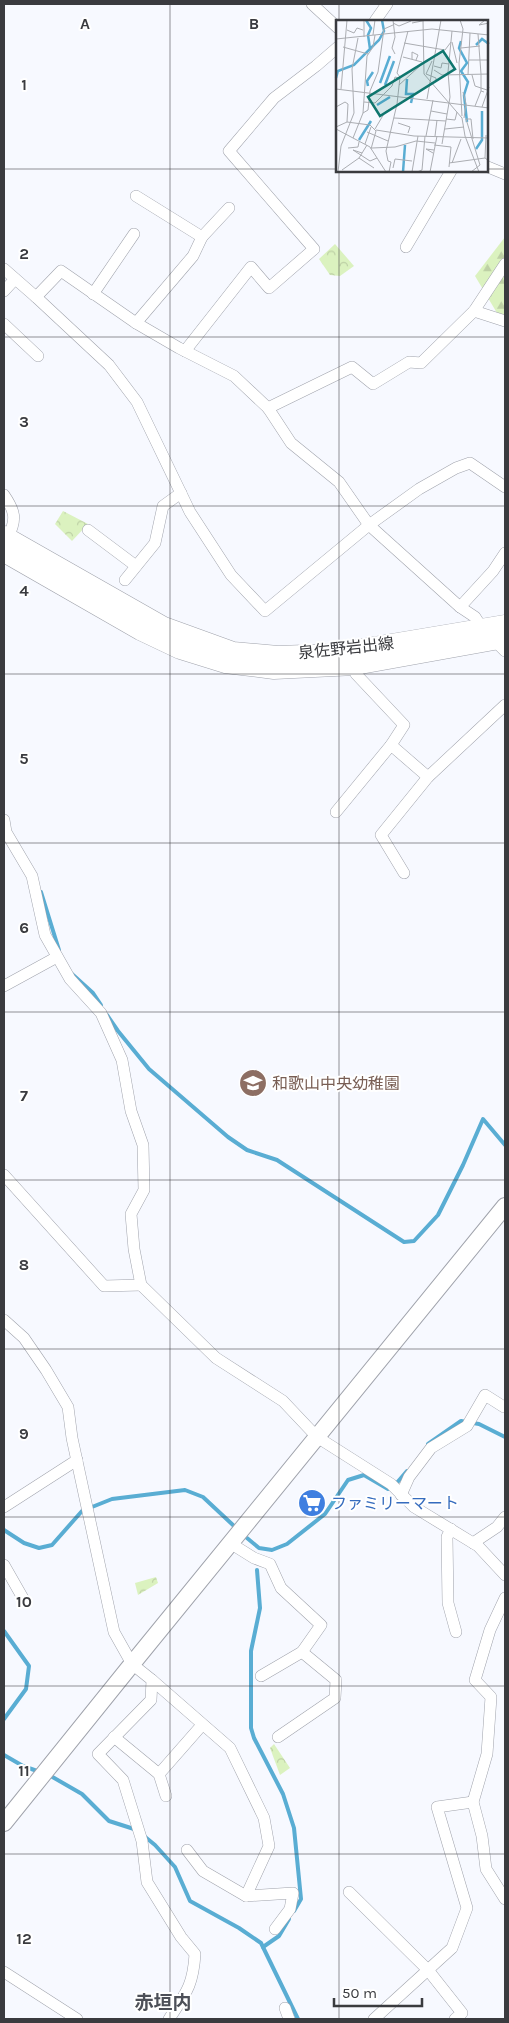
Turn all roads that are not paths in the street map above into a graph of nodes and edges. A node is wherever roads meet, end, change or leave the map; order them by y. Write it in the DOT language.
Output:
graph roads {
  1 [pos="312,4"];
  2 [pos="387,4"];
  3 [pos="376,20"];
  4 [pos="336,26"];
  5 [pos="336,49"];
  6 [pos="489,167"];
  7 [pos="450,172"];
  8 [pos="505,174"];
  9 [pos="136,196"];
  10 [pos="229,208"];
  11 [pos="134,234"];
  12 [pos="202,236"];
  13 [pos="406,247"];
  14 [pos="505,264"];
  15 [pos="4,268"];
  16 [pos="15,279"];
  17 [pos="4,291"];
  18 [pos="92,294"];
  19 [pos="36,297"];
  20 [pos="474,311"];
  21 [pos="505,321"];
  22 [pos="136,323"];
  23 [pos="4,324"];
  24 [pos="185,351"];
  25 [pos="38,356"];
  26 [pos="268,408"];
  27 [pos="505,487"];
  28 [pos="181,493"];
  29 [pos="4,494"];
  30 [pos="369,525"];
  31 [pos="88,530"];
  32 [pos="5,548"];
  33 [pos="505,553"];
  34 [pos="136,566"];
  35 [pos="125,580"];
  36 [pos="460,607"];
  37 [pos="505,624"];
  38 [pos="482,628"];
  39 [pos="502,644"];
  40 [pos="355,666"];
  41 [pos="505,705"];
  42 [pos="392,745"];
  43 [pos="428,777"];
  44 [pos="336,812"];
  45 [pos="4,820"];
  46 [pos="404,873"];
  47 [pos="57,957"];
  48 [pos="4,986"];
  49 [pos="4,1175"];
  50 [pos="505,1206"];
  51 [pos="141,1285"];
  52 [pos="4,1320"];
  53 [pos="504,1406"];
  54 [pos="317,1437"];
  55 [pos="77,1460"];
  56 [pos="396,1490"];
  57 [pos="4,1507"];
  58 [pos="505,1517"];
  59 [pos="451,1529"];
  60 [pos="230,1543"];
  61 [pos="474,1543"];
  62 [pos="4,1565"];
  63 [pos="505,1575"];
  64 [pos="505,1598"];
  65 [pos="24,1600"];
  66 [pos="456,1632"];
  67 [pos="302,1652"];
  68 [pos="132,1664"];
  69 [pos="261,1676"];
  70 [pos="152,1680"];
  71 [pos="202,1725"];
  72 [pos="114,1737"];
  73 [pos="278,1737"];
  74 [pos="159,1774"];
  75 [pos="166,1796"];
  76 [pos="473,1802"];
  77 [pos="4,1823"];
  78 [pos="187,1850"];
  79 [pos="349,1892"];
  80 [pos="246,1896"];
  81 [pos="505,1899"];
  82 [pos="275,1929"];
  83 [pos="428,1970"];
  84 [pos="4,1972"];
  85 [pos="77,2019"];
  86 [pos="169,2019"];
  87 [pos="374,2019"];
  88 [pos="455,2019"];
  1 -- 4 [label="street"];
  2 -- 3 [label="street"];
  5 -- 24 [label="street"];
  6 -- 8 [label="street"];
  7 -- 13 [label="street"];
  9 -- 12 [label="street"];
  10 -- 12 [label="street"];
  11 -- 18 [label="street"];
  12 -- 22 [label="street"];
  14 -- 20 [label="street"];
  15 -- 16 [label="street"];
  16 -- 17 [label="street"];
  16 -- 19 [label="street"];
  18 -- 19 [label="street"];
  18 -- 22 [label="street"];
  19 -- 28 [label="street"];
  20 -- 21 [label="street"];
  20 -- 26 [label="street"];
  22 -- 24 [label="street"];
  23 -- 25 [label="street"];
  24 -- 26 [label="street"];
  26 -- 30 [label="street"];
  27 -- 30 [label="street"];
  28 -- 30 [label="street"];
  28 -- 34 [label="street"];
  29 -- 32 [label="street"];
  30 -- 36 [label="street"];
  31 -- 34 [label="street"];
  32 -- 38 [label="main road, 泉佐野岩出線"];
  32 -- 40 [label="main road, 泉佐野岩出線"];
  33 -- 36 [label="street"];
  34 -- 35 [label="street"];
  36 -- 38 [label="street"];
  37 -- 38 [label="main road, 泉佐野岩出線"];
  38 -- 39 [label="street"];
  39 -- 40 [label="main road, 泉佐野岩出線"];
  40 -- 42 [label="street"];
  41 -- 43 [label="street"];
  42 -- 43 [label="street"];
  42 -- 44 [label="street"];
  43 -- 46 [label="street"];
  45 -- 47 [label="street"];
  47 -- 48 [label="street"];
  47 -- 51 [label="street"];
  49 -- 51 [label="street"];
  50 -- 54 [label="street"];
  51 -- 54 [label="street"];
  52 -- 55 [label="street"];
  53 -- 56 [label="street"];
  54 -- 56 [label="street"];
  54 -- 60 [label="street"];
  55 -- 57 [label="street"];
  55 -- 68 [label="street"];
  56 -- 59 [label="street"];
  58 -- 61 [label="street"];
  59 -- 61 [label="street"];
  59 -- 66 [label="street"];
  60 -- 67 [label="street"];
  60 -- 68 [label="street"];
  61 -- 63 [label="street"];
  62 -- 65 [label="street"];
  64 -- 76 [label="street"];
  67 -- 69 [label="street"];
  67 -- 73 [label="street"];
  68 -- 70 [label="street"];
  68 -- 77 [label="street"];
  70 -- 71 [label="street"];
  70 -- 72 [label="street"];
  71 -- 74 [label="street"];
  71 -- 80 [label="street"];
  72 -- 74 [label="street"];
  72 -- 86 [label="street"];
  74 -- 75 [label="street"];
  76 -- 81 [label="street"];
  76 -- 83 [label="street"];
  78 -- 80 [label="street"];
  79 -- 83 [label="street"];
  80 -- 82 [label="street"];
  83 -- 87 [label="street"];
  83 -- 88 [label="street"];
  84 -- 85 [label="street"];
}
